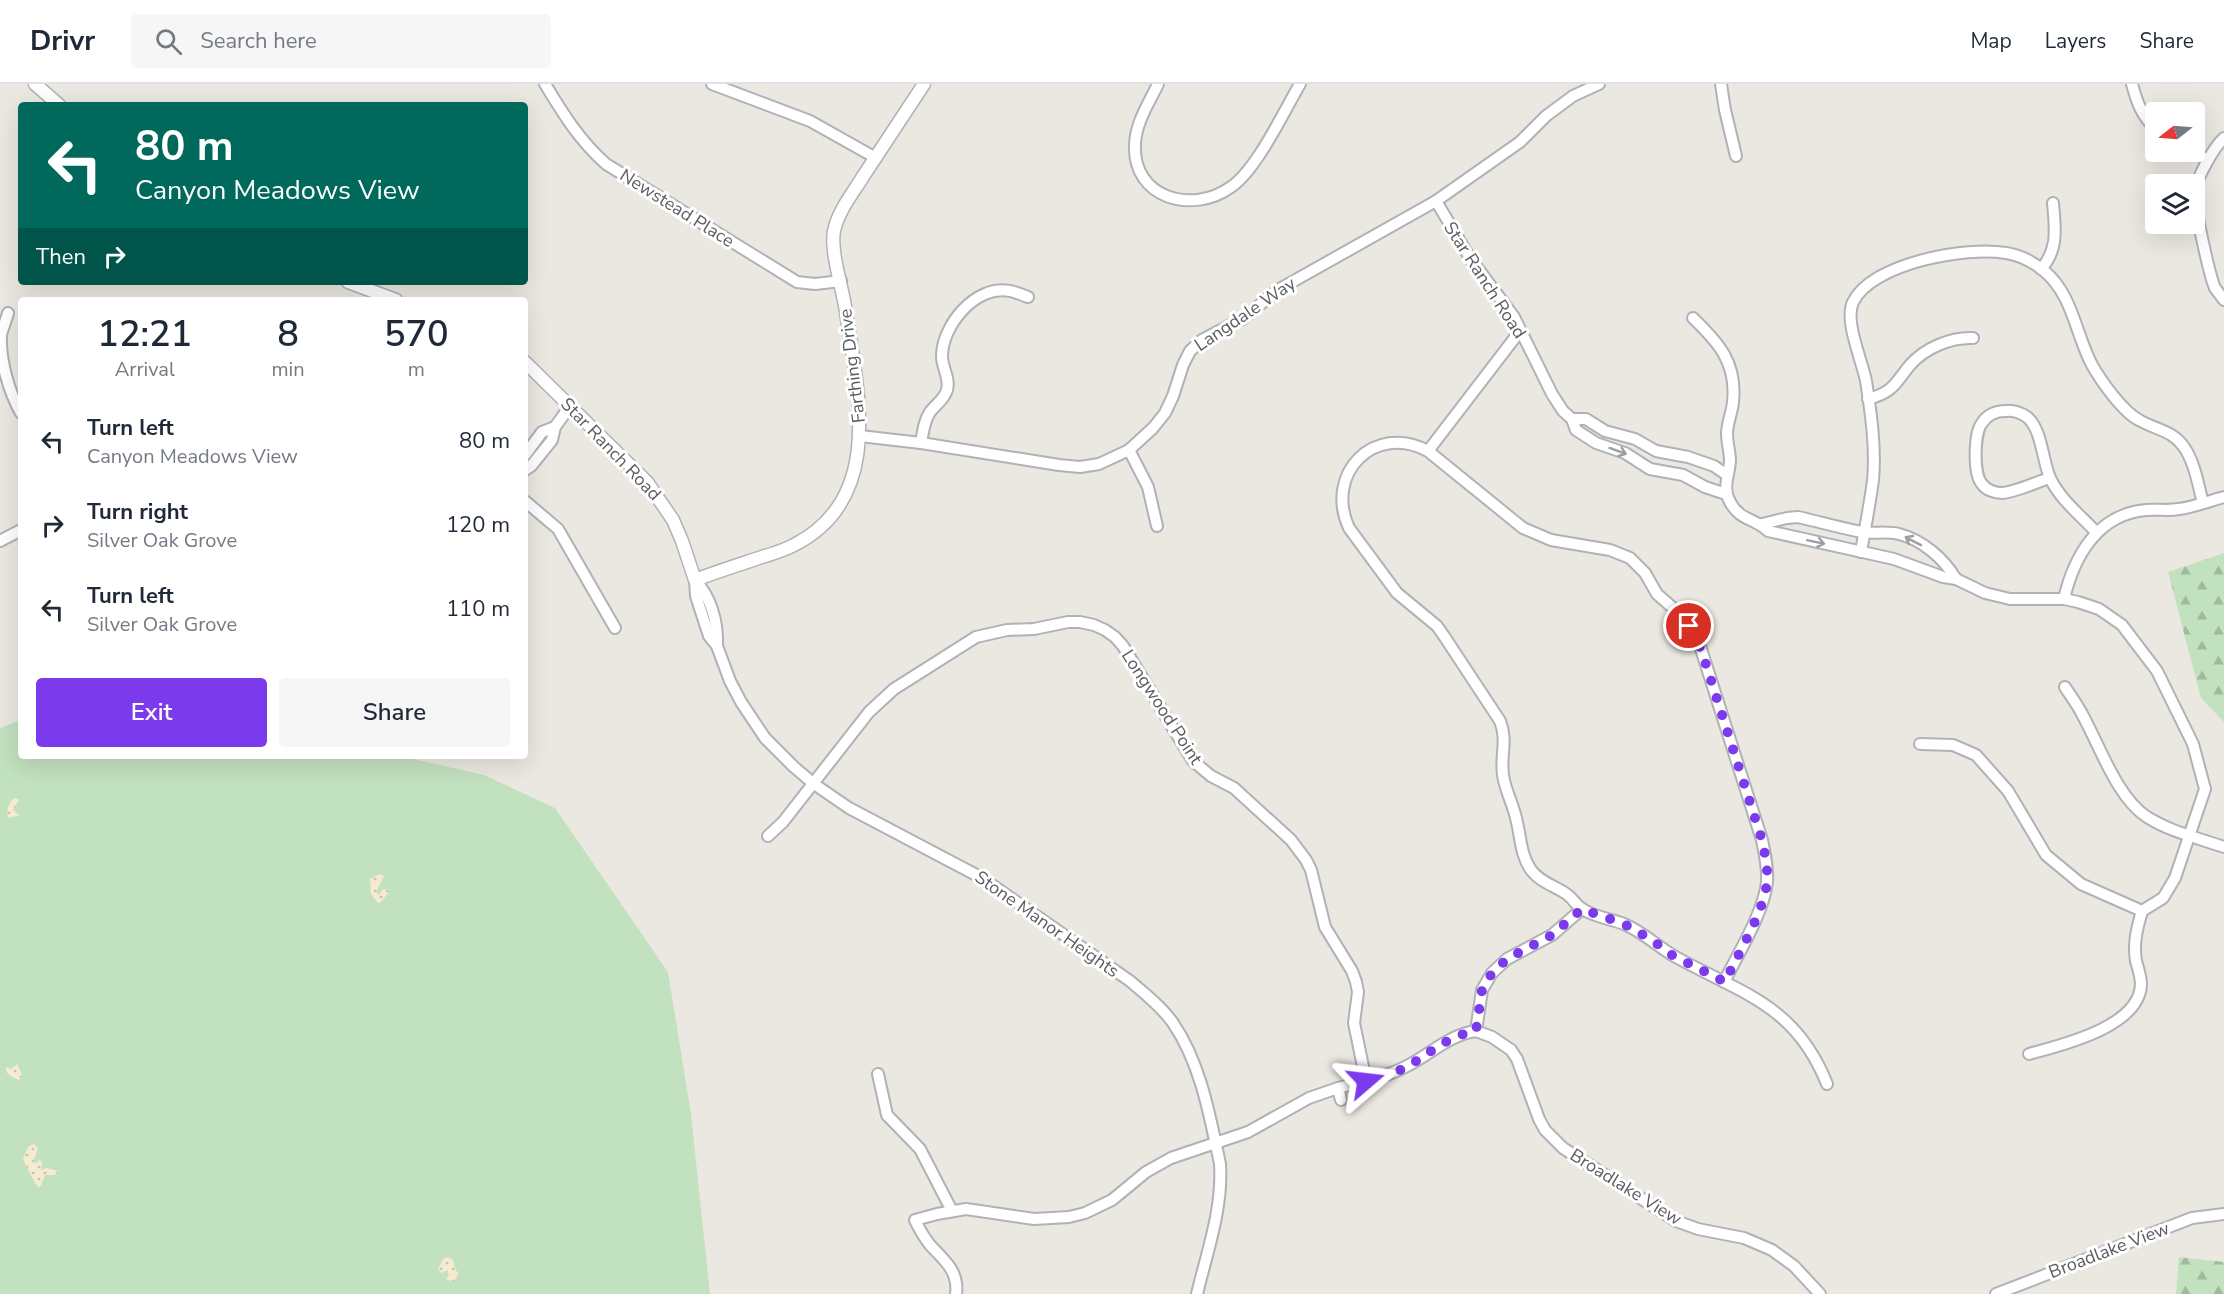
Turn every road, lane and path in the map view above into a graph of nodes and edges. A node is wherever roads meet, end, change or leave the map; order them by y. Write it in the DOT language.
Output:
graph roads {
  1 [pos="36,84"];
  2 [pos="545,84"];
  3 [pos="712,84"];
  4 [pos="924,84"];
  5 [pos="1158,84"];
  6 [pos="1300,84"];
  7 [pos="1599,84"];
  8 [pos="1721,84"];
  9 [pos="2132,84"];
  10 [pos="56,102"];
  11 [pos="2145,119"];
  12 [pos="2224,138"];
  13 [pos="1736,156"];
  14 [pos="876,158"];
  15 [pos="2205,158"];
  16 [pos="2208,160"];
  17 [pos="1436,201"];
  18 [pos="2053,203"];
  19 [pos="2041,269"];
  20 [pos="841,281"];
  21 [pos="356,285"];
  22 [pos="388,297"];
  23 [pos="1028,297"];
  24 [pos="2224,300"];
  25 [pos="8,313"];
  26 [pos="1693,318"];
  27 [pos="1520,331"];
  28 [pos="1973,338"];
  29 [pos="528,365"];
  30 [pos="1868,399"];
  31 [pos="18,406"];
  32 [pos="570,406"];
  33 [pos="1572,419"];
  34 [pos="555,427"];
  35 [pos="860,436"];
  36 [pos="921,443"];
  37 [pos="1129,450"];
  38 [pos="528,451"];
  39 [pos="1428,451"];
  40 [pos="1688,457"];
  41 [pos="528,468"];
  42 [pos="1683,475"];
  43 [pos="1727,475"];
  44 [pos="2050,478"];
  45 [pos="1726,494"];
  46 [pos="2224,497"];
  47 [pos="2203,503"];
  48 [pos="528,504"];
  49 [pos="1762,524"];
  50 [pos="1157,526"];
  51 [pos="18,532"];
  52 [pos="1864,532"];
  53 [pos="2096,532"];
  54 [pos="0,541"];
  55 [pos="1861,552"];
  56 [pos="1956,579"];
  57 [pos="695,580"];
  58 [pos="2064,599"];
  59 [pos="615,628"];
  60 [pos="2065,687"];
  61 [pos="1920,744"];
  62 [pos="814,784"];
  63 [pos="768,836"];
  64 [pos="2190,836"];
  65 [pos="2224,847"];
  66 [pos="1582,909"];
  67 [pos="2142,911"];
  68 [pos="1725,982"];
  69 [pos="1476,1031"];
  70 [pos="2029,1054"];
  71 [pos="878,1074"];
  72 [pos="1366,1081"];
  73 [pos="1827,1084"];
  74 [pos="1338,1088"];
  75 [pos="1341,1100"];
  76 [pos="1215,1142"];
  77 [pos="952,1211"];
  78 [pos="2224,1214"];
  79 [pos="956,1294"];
  80 [pos="1197,1294"];
  81 [pos="1820,1294"];
  82 [pos="1996,1294"];
  1 -- 10 [label="street"];
  2 -- 20 [label="street, Newstead Place"];
  3 -- 14 [label="street"];
  4 -- 14 [label="street, Farthing Drive"];
  5 -- 6 [label="street"];
  7 -- 17 [label="street, Langdale Way"];
  8 -- 13 [label="street"];
  9 -- 11 [label="street"];
  12 -- 16 [label="street"];
  14 -- 20 [label="street, Farthing Drive"];
  15 -- 16 [label="street"];
  16 -- 24 [label="street"];
  17 -- 27 [label="street, Star Ranch Road"];
  17 -- 37 [label="street, Langdale Way"];
  18 -- 19 [label="street"];
  19 -- 30 [label="street"];
  19 -- 47 [label="street"];
  20 -- 35 [label="street, Farthing Drive"];
  21 -- 22 [label="street"];
  23 -- 36 [label="street"];
  25 -- 31 [label="street"];
  26 -- 43 [label="street"];
  27 -- 33 [label="street, Star Ranch Road"];
  27 -- 39 [label="street"];
  28 -- 30 [label="street"];
  29 -- 32 [label="street, Star Ranch Road"];
  30 -- 52 [label="street"];
  32 -- 34 [label="street"];
  32 -- 57 [label="street, Star Ranch Road"];
  33 -- 40 [label="street"];
  33 -- 42 [label="street, Star Ranch Road, one-way"];
  34 -- 38 [label="street"];
  34 -- 41 [label="street"];
  35 -- 36 [label="street, Langdale Way"];
  35 -- 57 [label="street, Farthing Drive"];
  36 -- 37 [label="street, Langdale Way"];
  37 -- 50 [label="street"];
  39 -- 66 [label="street"];
  39 -- 68 [label="street"];
  40 -- 42 [label="street"];
  40 -- 43 [label="street"];
  42 -- 45 [label="street, Star Ranch Road"];
  43 -- 45 [label="street"];
  44 -- 44 [label="street"];
  44 -- 53 [label="street"];
  45 -- 49 [label="street"];
  46 -- 47 [label="street"];
  47 -- 53 [label="street"];
  48 -- 59 [label="street"];
  49 -- 52 [label="street"];
  49 -- 55 [label="street, one-way"];
  51 -- 54 [label="street"];
  52 -- 55 [label="street"];
  56 -- 52 [label="street, one-way"];
  53 -- 58 [label="street"];
  55 -- 56 [label="street"];
  56 -- 58 [label="street"];
  57 -- 62 [label="street, Stone Manor Heights"];
  58 -- 64 [label="street"];
  60 -- 64 [label="street"];
  61 -- 67 [label="street"];
  62 -- 63 [label="street, Longwood Point"];
  62 -- 72 [label="street, Longwood Point"];
  62 -- 76 [label="street, Stone Manor Heights"];
  64 -- 65 [label="street"];
  64 -- 67 [label="street"];
  66 -- 68 [label="street"];
  66 -- 69 [label="street"];
  67 -- 70 [label="street"];
  68 -- 73 [label="street"];
  69 -- 72 [label="street"];
  69 -- 81 [label="street, Broadlake View"];
  71 -- 77 [label="street"];
  72 -- 74 [label="street"];
  74 -- 75 [label="street"];
  74 -- 76 [label="street"];
  76 -- 77 [label="street"];
  76 -- 80 [label="street, Stone Manor Heights"];
  77 -- 79 [label="street"];
  78 -- 82 [label="street, Broadlake View"];
}
